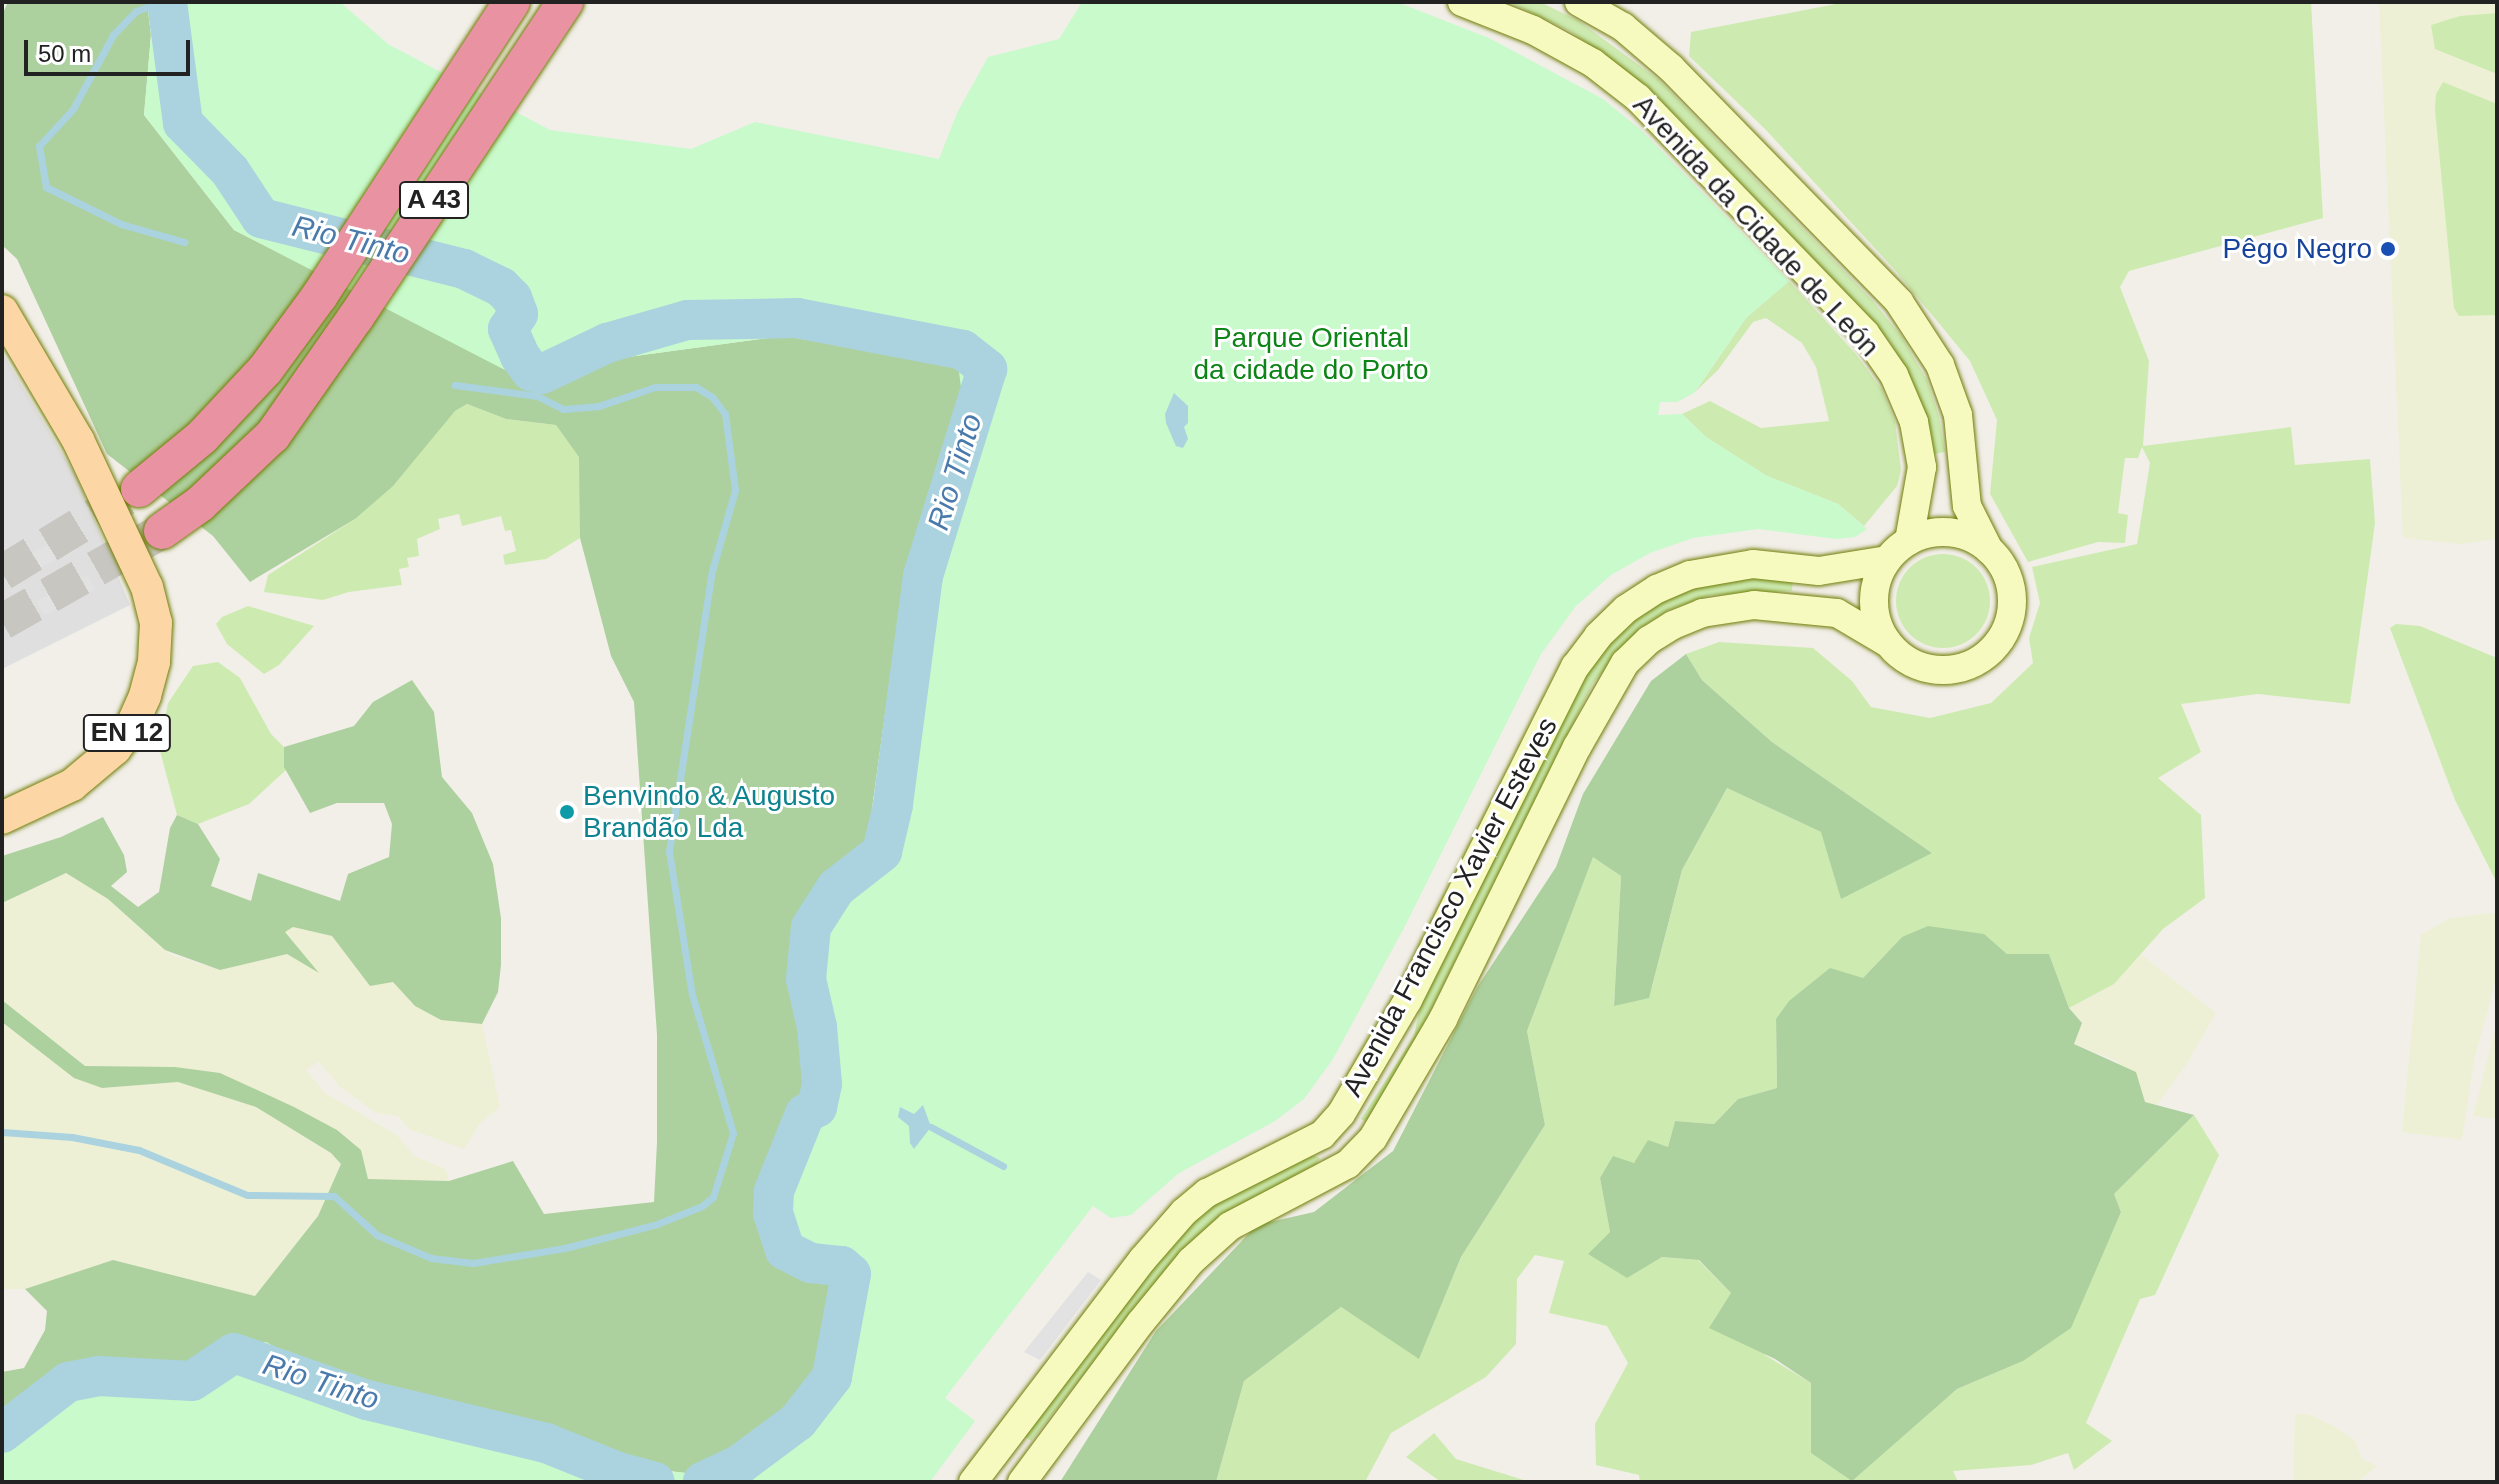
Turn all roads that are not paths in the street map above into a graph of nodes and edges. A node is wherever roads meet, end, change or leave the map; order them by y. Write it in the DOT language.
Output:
graph roads {
  1 [pos="512,2"];
  2 [pos="565,2"];
  3 [pos="1462,2"];
  4 [pos="1579,2"];
  5 [pos="2,311"];
  6 [pos="139,489"];
  7 [pos="162,531"];
  8 [pos="1909,541"];
  9 [pos="1989,550"];
  10 [pos="1887,560"];
  11 [pos="1886,642"];
  12 [pos="2,818"];
  13 [pos="973,1482"];
  14 [pos="1022,1482"];
  1 -- 6 [label="highway, A 43"];
  2 -- 7 [label="highway, A 43"];
  3 -- 8 [label="main road, Avenida da Cidade de León"];
  4 -- 9 [label="main road, Avenida da Cidade de León"];
  5 -- 12 [label="main road, EN 12"];
  8 -- 9 [label="main road"];
  8 -- 10 [label="main road"];
  9 -- 11 [label="main road"];
  10 -- 11 [label="main road"];
  10 -- 13 [label="main road, Avenida Francisco Xavier Esteves"];
  11 -- 14 [label="main road, Avenida Francisco Xavier Esteves"];
}
